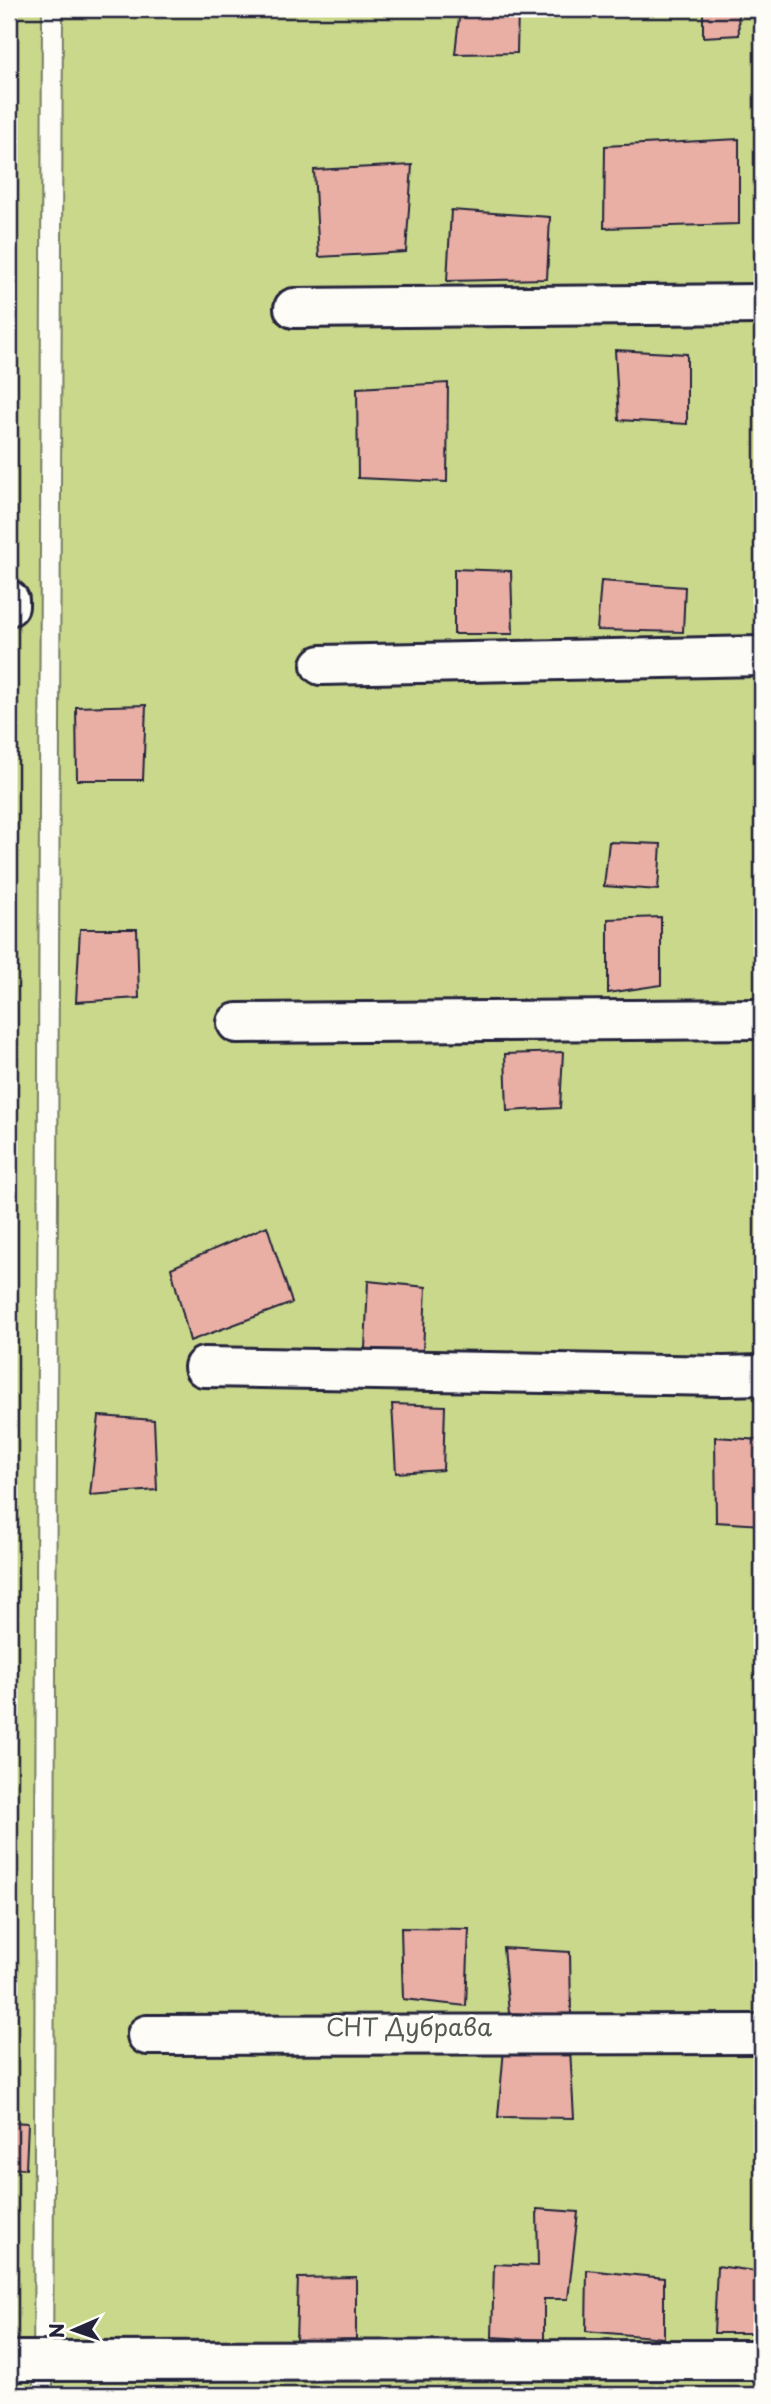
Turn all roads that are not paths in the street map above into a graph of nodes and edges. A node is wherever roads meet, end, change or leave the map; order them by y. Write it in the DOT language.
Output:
graph roads {
  1 [pos="762,304"];
  2 [pos="294,308"];
  3 [pos="9,600"];
  4 [pos="9,606"];
  5 [pos="762,656"];
  6 [pos="321,665"];
  7 [pos="762,1019"];
  8 [pos="237,1023"];
  9 [pos="205,1367"];
  10 [pos="762,1375"];
  11 [pos="762,2034"];
  12 [pos="147,2035"];
  13 [pos="762,2360"];
  14 [pos="9,2361"];
  1 -- 2 [label="street"];
  3 -- 4 [label="street"];
  5 -- 6 [label="street"];
  7 -- 8 [label="street"];
  9 -- 10 [label="street"];
  11 -- 12 [label="street"];
  13 -- 14 [label="street"];
}
